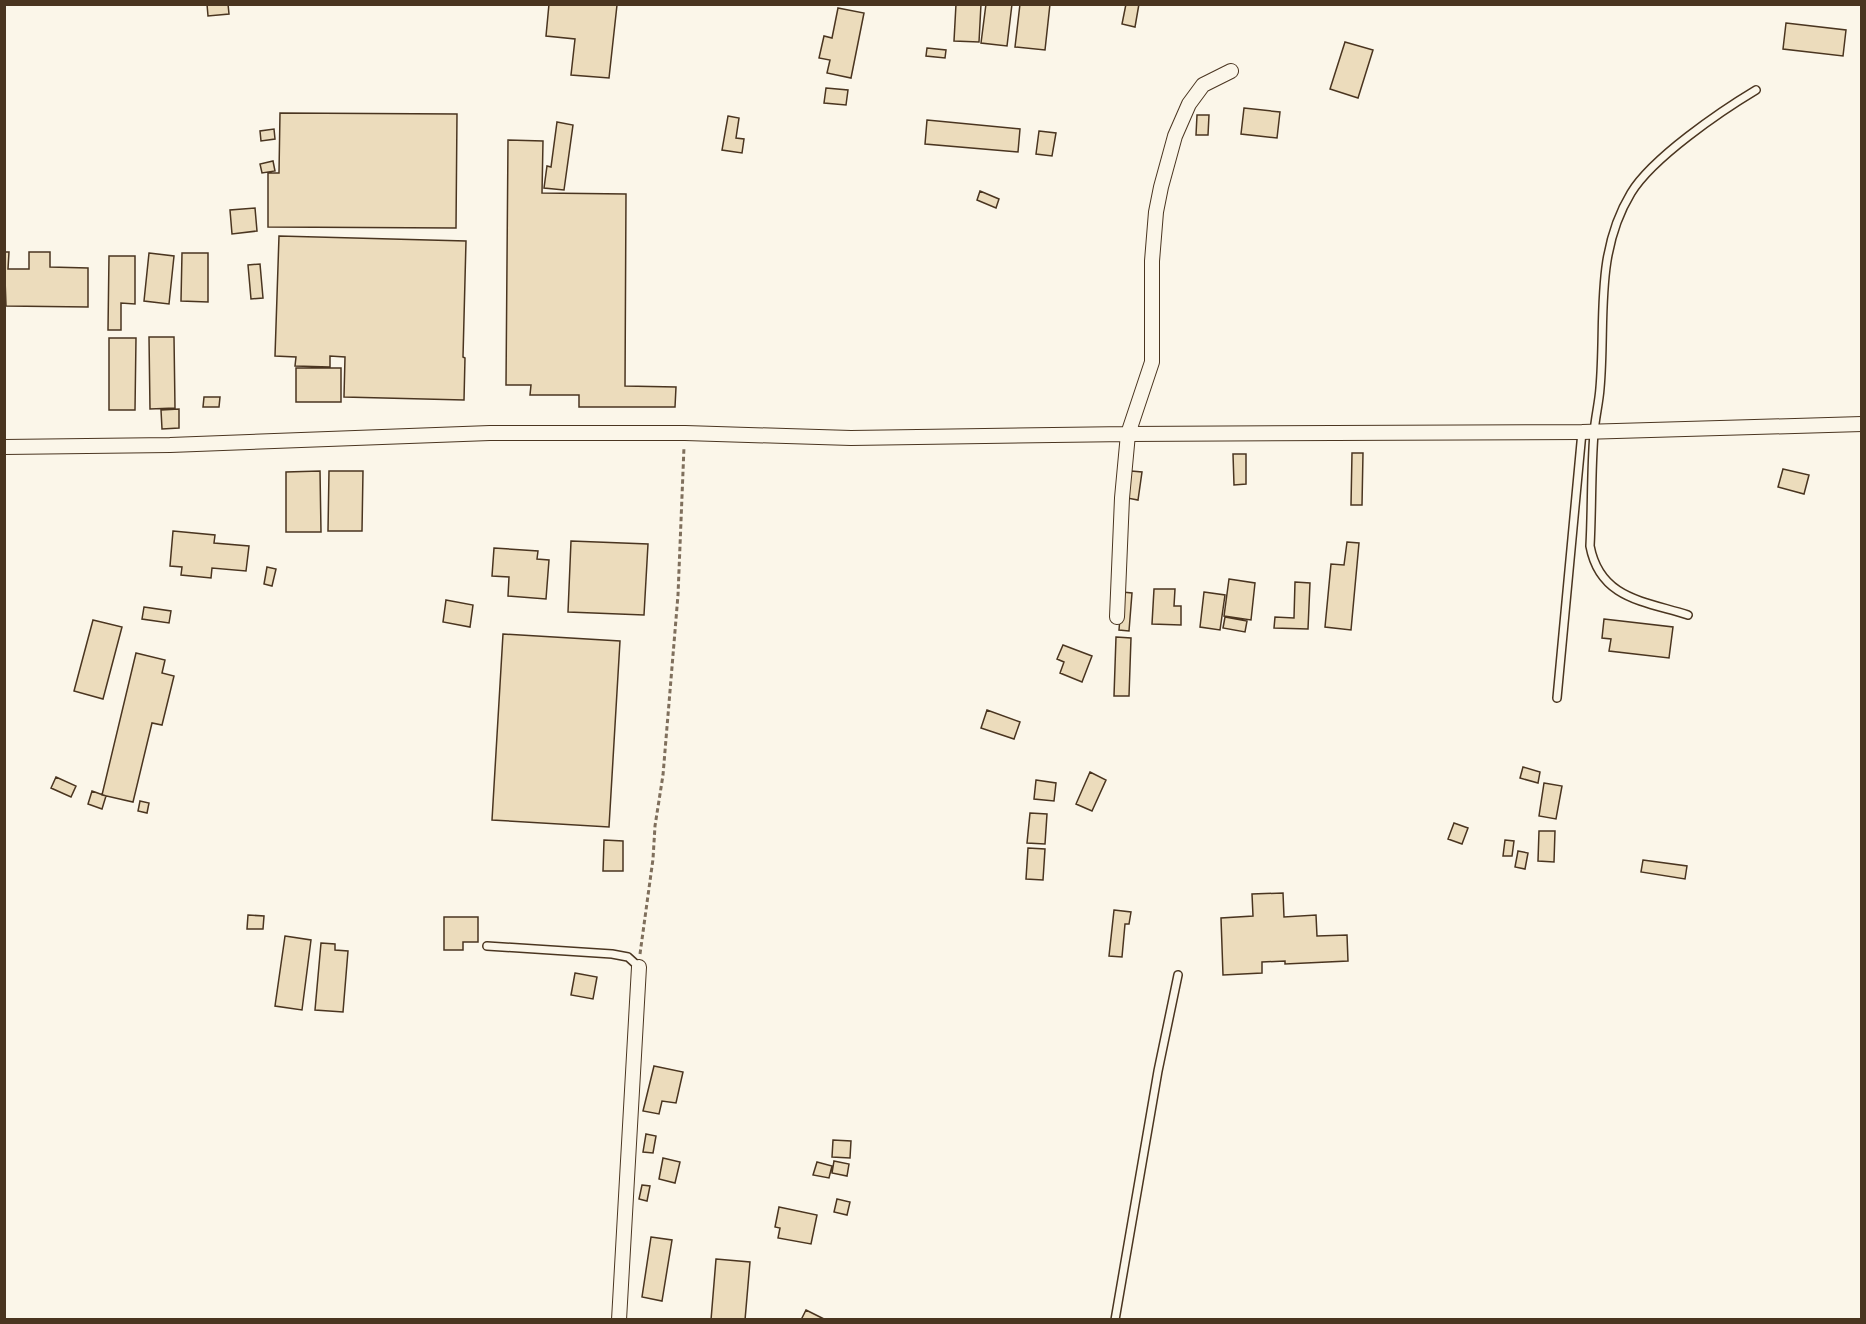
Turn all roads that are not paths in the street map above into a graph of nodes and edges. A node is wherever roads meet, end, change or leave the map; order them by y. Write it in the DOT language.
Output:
graph roads {
  1 [pos="1231,70"];
  2 [pos="1756,90"];
  3 [pos="1862,424"];
  4 [pos="1588,432"];
  5 [pos="1128,434"];
  6 [pos="4,447"];
  7 [pos="1688,615"];
  8 [pos="1117,617"];
  9 [pos="1557,698"];
  10 [pos="487,946"];
  11 [pos="639,967"];
  12 [pos="1178,975"];
  13 [pos="619,1320"];
  14 [pos="1115,1320"];
  1 -- 5 [label="street"];
  2 -- 4 [label="lane"];
  3 -- 4 [label="street"];
  4 -- 5 [label="street"];
  4 -- 7 [label="lane"];
  4 -- 9 [label="lane"];
  5 -- 6 [label="street"];
  5 -- 8 [label="street"];
  10 -- 11 [label="lane"];
  11 -- 13 [label="street"];
  12 -- 14 [label="lane"];
}
